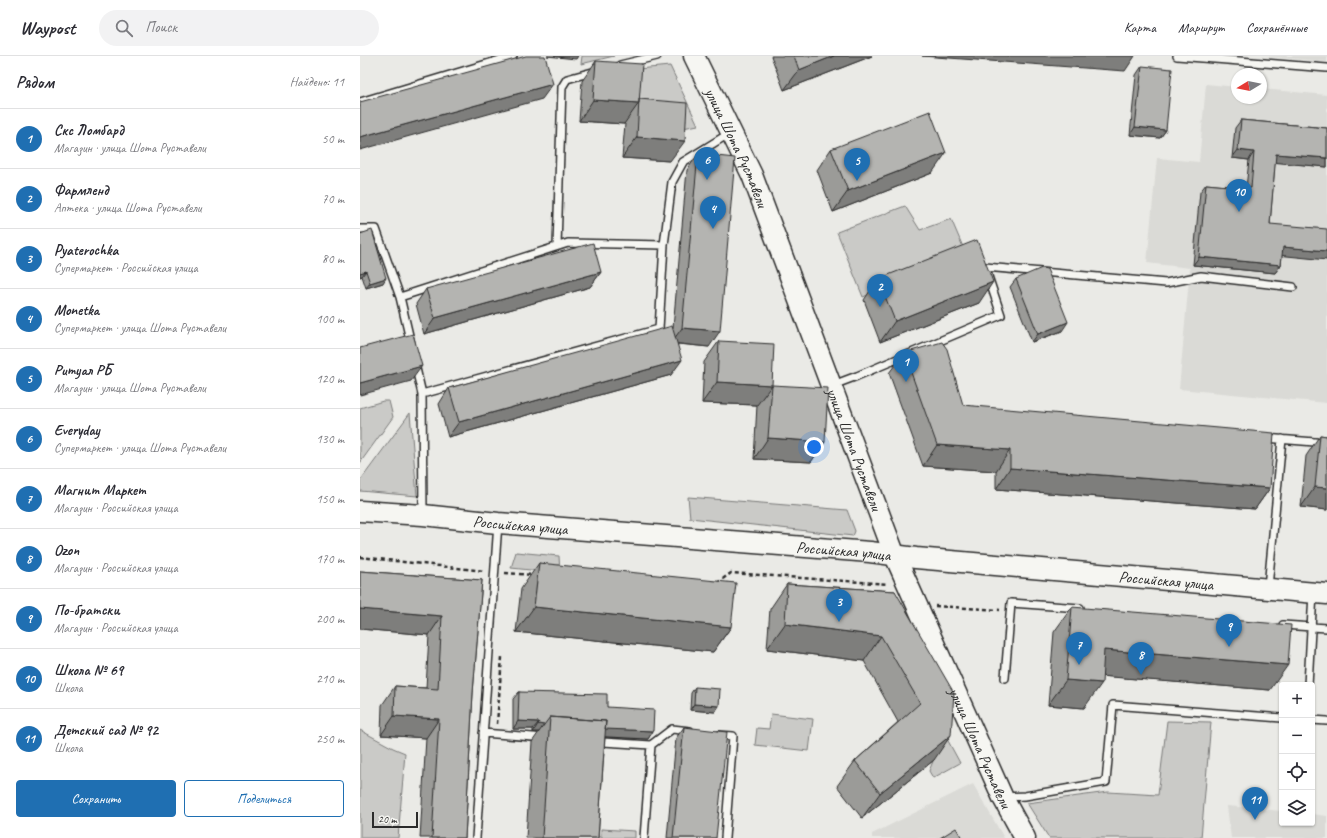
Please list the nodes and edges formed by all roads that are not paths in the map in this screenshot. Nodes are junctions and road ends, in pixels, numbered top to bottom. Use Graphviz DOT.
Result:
graph roads {
  1 [pos="514,56"];
  2 [pos="656,56"];
  3 [pos="694,56"];
  4 [pos="1177,56"];
  5 [pos="1327,68"];
  6 [pos="360,102"];
  7 [pos="731,132"];
  8 [pos="360,229"];
  9 [pos="664,245"];
  10 [pos="557,246"];
  11 [pos="1293,287"];
  12 [pos="400,297"];
  13 [pos="831,386"];
  14 [pos="422,394"];
  15 [pos="1258,437"];
  16 [pos="1282,439"];
  17 [pos="1327,442"];
  18 [pos="360,511"];
  19 [pos="423,515"];
  20 [pos="498,523"];
  21 [pos="895,556"];
  22 [pos="1268,590"];
  23 [pos="1320,593"];
  24 [pos="1085,609"];
  25 [pos="1273,624"];
  26 [pos="1312,627"];
  27 [pos="1327,628"];
  28 [pos="1005,678"];
  29 [pos="1308,682"];
  30 [pos="1279,718"];
  31 [pos="1315,720"];
  32 [pos="1327,721"];
  33 [pos="695,732"];
  34 [pos="483,733"];
  35 [pos="710,734"];
  36 [pos="549,738"];
  37 [pos="600,745"];
  38 [pos="651,746"];
  39 [pos="1003,798"];
  40 [pos="476,838"];
  41 [pos="644,838"];
  42 [pos="725,838"];
  43 [pos="1025,838"];
  1 -- 6 [label="lane"];
  2 -- 10 [label="lane"];
  3 -- 7 [label="main road, улица Шота Руставели"];
  4 -- 5 [label="lane"];
  7 -- 9 [label="lane"];
  7 -- 13 [label="main road, улица Шота Руставели"];
  8 -- 12 [label="lane"];
  9 -- 10 [label="lane"];
  9 -- 14 [label="lane"];
  10 -- 12 [label="lane"];
  11 -- 13 [label="lane"];
  12 -- 14 [label="lane"];
  13 -- 21 [label="main road, улица Шота Руставели"];
  14 -- 19 [label="lane"];
  15 -- 16 [label="lane"];
  16 -- 17 [label="lane"];
  16 -- 22 [label="lane"];
  18 -- 19 [label="main road, Российская улица"];
  19 -- 20 [label="main road, Российская улица"];
  20 -- 21 [label="main road, Российская улица"];
  20 -- 34 [label="lane"];
  21 -- 22 [label="main road, Российская улица"];
  21 -- 39 [label="main road, улица Шота Руставели"];
  22 -- 23 [label="main road, Российская улица"];
  23 -- 26 [label="lane"];
  24 -- 28 [label="lane"];
  25 -- 26 [label="lane"];
  26 -- 27 [label="lane"];
  26 -- 29 [label="lane"];
  30 -- 39 [label="lane"];
  31 -- 32 [label="lane"];
  33 -- 38 [label="lane"];
  34 -- 36 [label="lane"];
  34 -- 40 [label="lane"];
  35 -- 42 [label="lane"];
  37 -- 38 [label="lane"];
  38 -- 41 [label="lane"];
  39 -- 43 [label="main road, улица Шота Руставели"];
}
